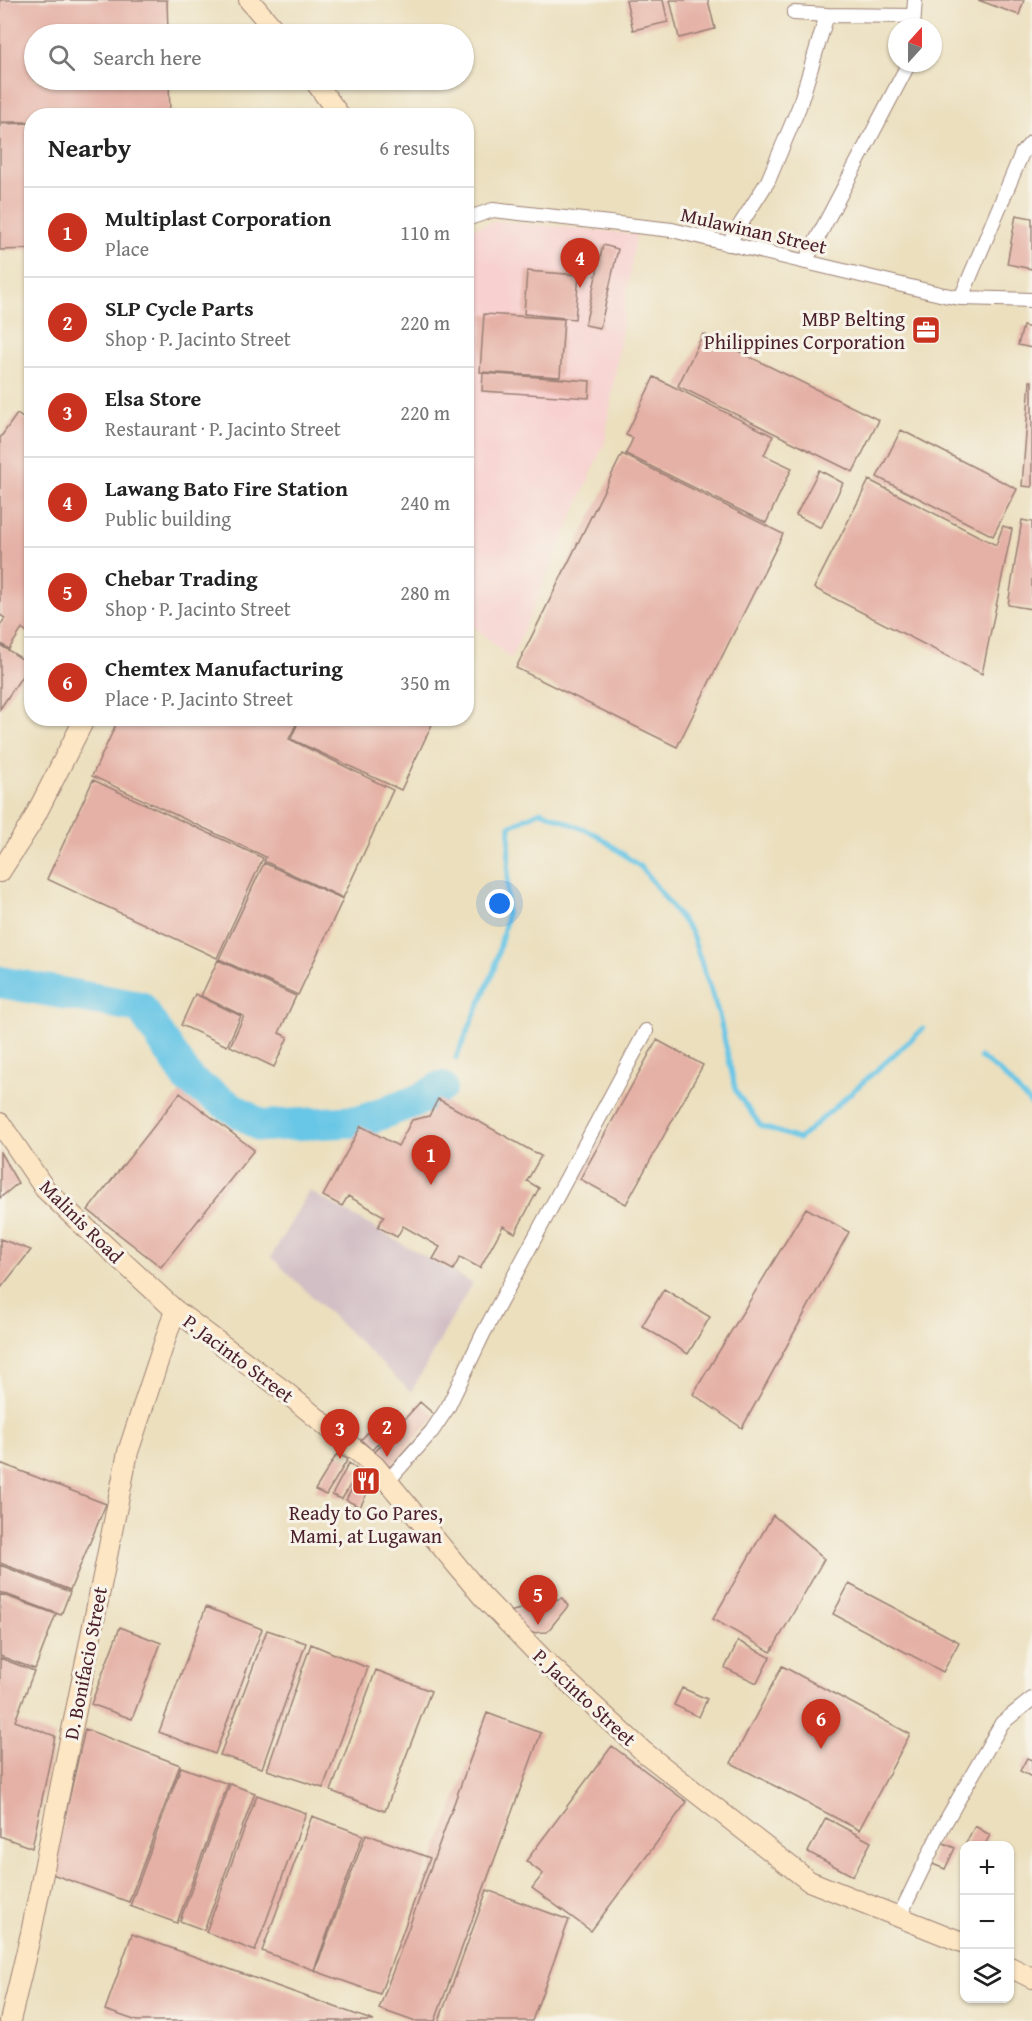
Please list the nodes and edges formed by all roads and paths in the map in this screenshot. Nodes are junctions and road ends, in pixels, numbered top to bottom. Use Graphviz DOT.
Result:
graph roads {
  1 [pos="249,0"];
  2 [pos="915,0"];
  3 [pos="794,13"];
  4 [pos="826,15"];
  5 [pos="913,18"];
  6 [pos="888,20"];
  7 [pos="269,24"];
  8 [pos="904,72"];
  9 [pos="321,90"];
  10 [pos="334,108"];
  11 [pos="1032,142"];
  12 [pos="474,216"];
  13 [pos="728,243"];
  14 [pos="805,262"];
  15 [pos="961,298"];
  16 [pos="1032,300"];
  17 [pos="81,726"];
  18 [pos="0,872"];
  19 [pos="646,1031"];
  20 [pos="0,1123"];
  21 [pos="175,1310"];
  22 [pos="388,1481"];
  23 [pos="1032,1699"];
  24 [pos="899,1917"];
  25 [pos="960,1941"];
  26 [pos="1014,1968"];
  27 [pos="1031,1974"];
  28 [pos="10,2021"];
  1 -- 7 [label="main road"];
  2 -- 5 [label="street"];
  3 -- 4 [label="street"];
  4 -- 6 [label="street"];
  4 -- 13 [label="street"];
  8 -- 14 [label="street"];
  9 -- 10 [label="main road"];
  11 -- 15 [label="street"];
  12 -- 13 [label="street, Mulawinan Street"];
  13 -- 14 [label="street, Mulawinan Street"];
  14 -- 15 [label="street, Mulawinan Street"];
  15 -- 16 [label="street, Mulawinan Street"];
  17 -- 18 [label="main road"];
  19 -- 22 [label="street"];
  20 -- 21 [label="main road, Malinis Road"];
  21 -- 22 [label="main road, P. Jacinto Street"];
  21 -- 28 [label="main road, D. Bonifacio Street"];
  22 -- 24 [label="main road, P. Jacinto Street"];
  23 -- 24 [label="street"];
  24 -- 25 [label="main road, P. Jacinto Street"];
  26 -- 27 [label="main road"];
}
